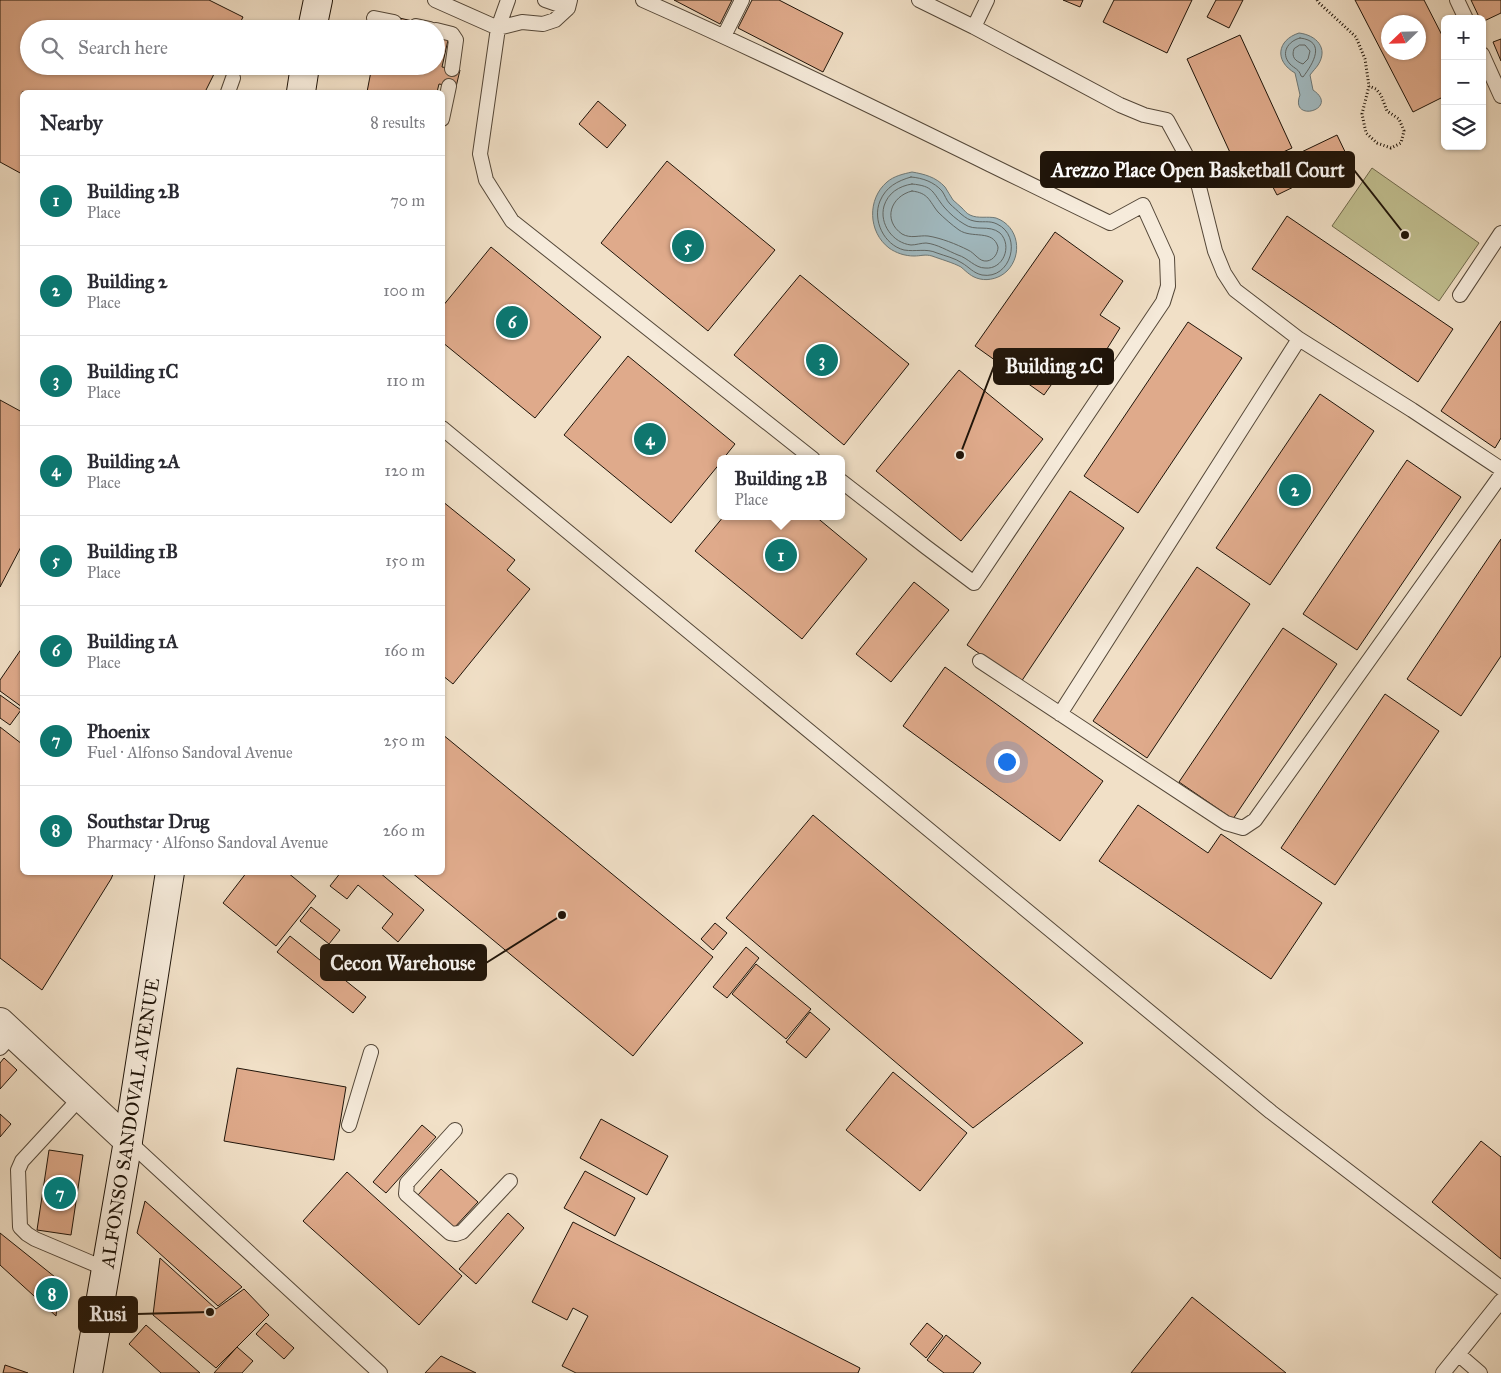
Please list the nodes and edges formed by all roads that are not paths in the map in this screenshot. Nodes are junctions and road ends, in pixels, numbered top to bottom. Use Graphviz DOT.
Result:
graph roads {
  1 [pos="318,0"];
  2 [pos="436,0"];
  3 [pos="508,0"];
  4 [pos="545,0"];
  5 [pos="643,0"];
  6 [pos="742,0"];
  7 [pos="919,0"];
  8 [pos="987,0"];
  9 [pos="1457,0"];
  10 [pos="569,4"];
  11 [pos="1464,15"];
  12 [pos="374,18"];
  13 [pos="314,20"];
  14 [pos="384,20"];
  15 [pos="974,27"];
  16 [pos="498,28"];
  17 [pos="445,32"];
  18 [pos="724,36"];
  19 [pos="1485,60"];
  20 [pos="452,69"];
  21 [pos="304,75"];
  22 [pos="232,78"];
  23 [pos="449,86"];
  24 [pos="229,90"];
  25 [pos="301,90"];
  26 [pos="1501,96"];
  27 [pos="445,105"];
  28 [pos="1501,233"];
  29 [pos="1460,296"];
  30 [pos="1299,339"];
  31 [pos="445,430"];
  32 [pos="808,455"];
  33 [pos="1501,469"];
  34 [pos="1501,475"];
  35 [pos="845,484"];
  36 [pos="980,662"];
  37 [pos="1060,714"];
  38 [pos="170,875"];
  39 [pos="4,1035"];
  40 [pos="372,1052"];
  41 [pos="81,1097"];
  42 [pos="349,1126"];
  43 [pos="455,1130"];
  44 [pos="128,1141"];
  45 [pos="510,1181"];
  46 [pos="106,1269"];
  47 [pos="1501,1288"];
  48 [pos="1501,1301"];
  49 [pos="1458,1354"];
  50 [pos="88,1373"];
  51 [pos="380,1373"];
  52 [pos="1443,1373"];
  53 [pos="1480,1373"];
  1 -- 13 [label="main road"];
  2 -- 16 [label="lane"];
  3 -- 16 [label="lane"];
  4 -- 10 [label="lane"];
  5 -- 18 [label="lane"];
  6 -- 18 [label="lane"];
  7 -- 15 [label="lane"];
  8 -- 15 [label="lane"];
  9 -- 11 [label="lane"];
  10 -- 16 [label="lane"];
  12 -- 14 [label="lane"];
  15 -- 30 [label="lane"];
  16 -- 32 [label="lane"];
  17 -- 20 [label="lane"];
  18 -- 35 [label="lane"];
  19 -- 26 [label="lane"];
  21 -- 25 [label="main road"];
  22 -- 24 [label="lane"];
  23 -- 27 [label="lane"];
  28 -- 29 [label="lane"];
  30 -- 33 [label="lane"];
  30 -- 37 [label="lane"];
  31 -- 47 [label="lane"];
  34 -- 37 [label="lane"];
  36 -- 37 [label="lane"];
  38 -- 44 [label="main road, ALFONSO SANDOVAL AVENUE"];
  39 -- 41 [label="main road"];
  40 -- 42 [label="lane"];
  41 -- 44 [label="main road"];
  41 -- 46 [label="lane"];
  43 -- 45 [label="lane"];
  44 -- 46 [label="main road, ALFONSO SANDOVAL AVENUE"];
  44 -- 51 [label="lane"];
  46 -- 50 [label="main road, ALFONSO SANDOVAL AVENUE"];
  48 -- 49 [label="lane"];
  49 -- 52 [label="lane"];
  49 -- 53 [label="lane"];
}
